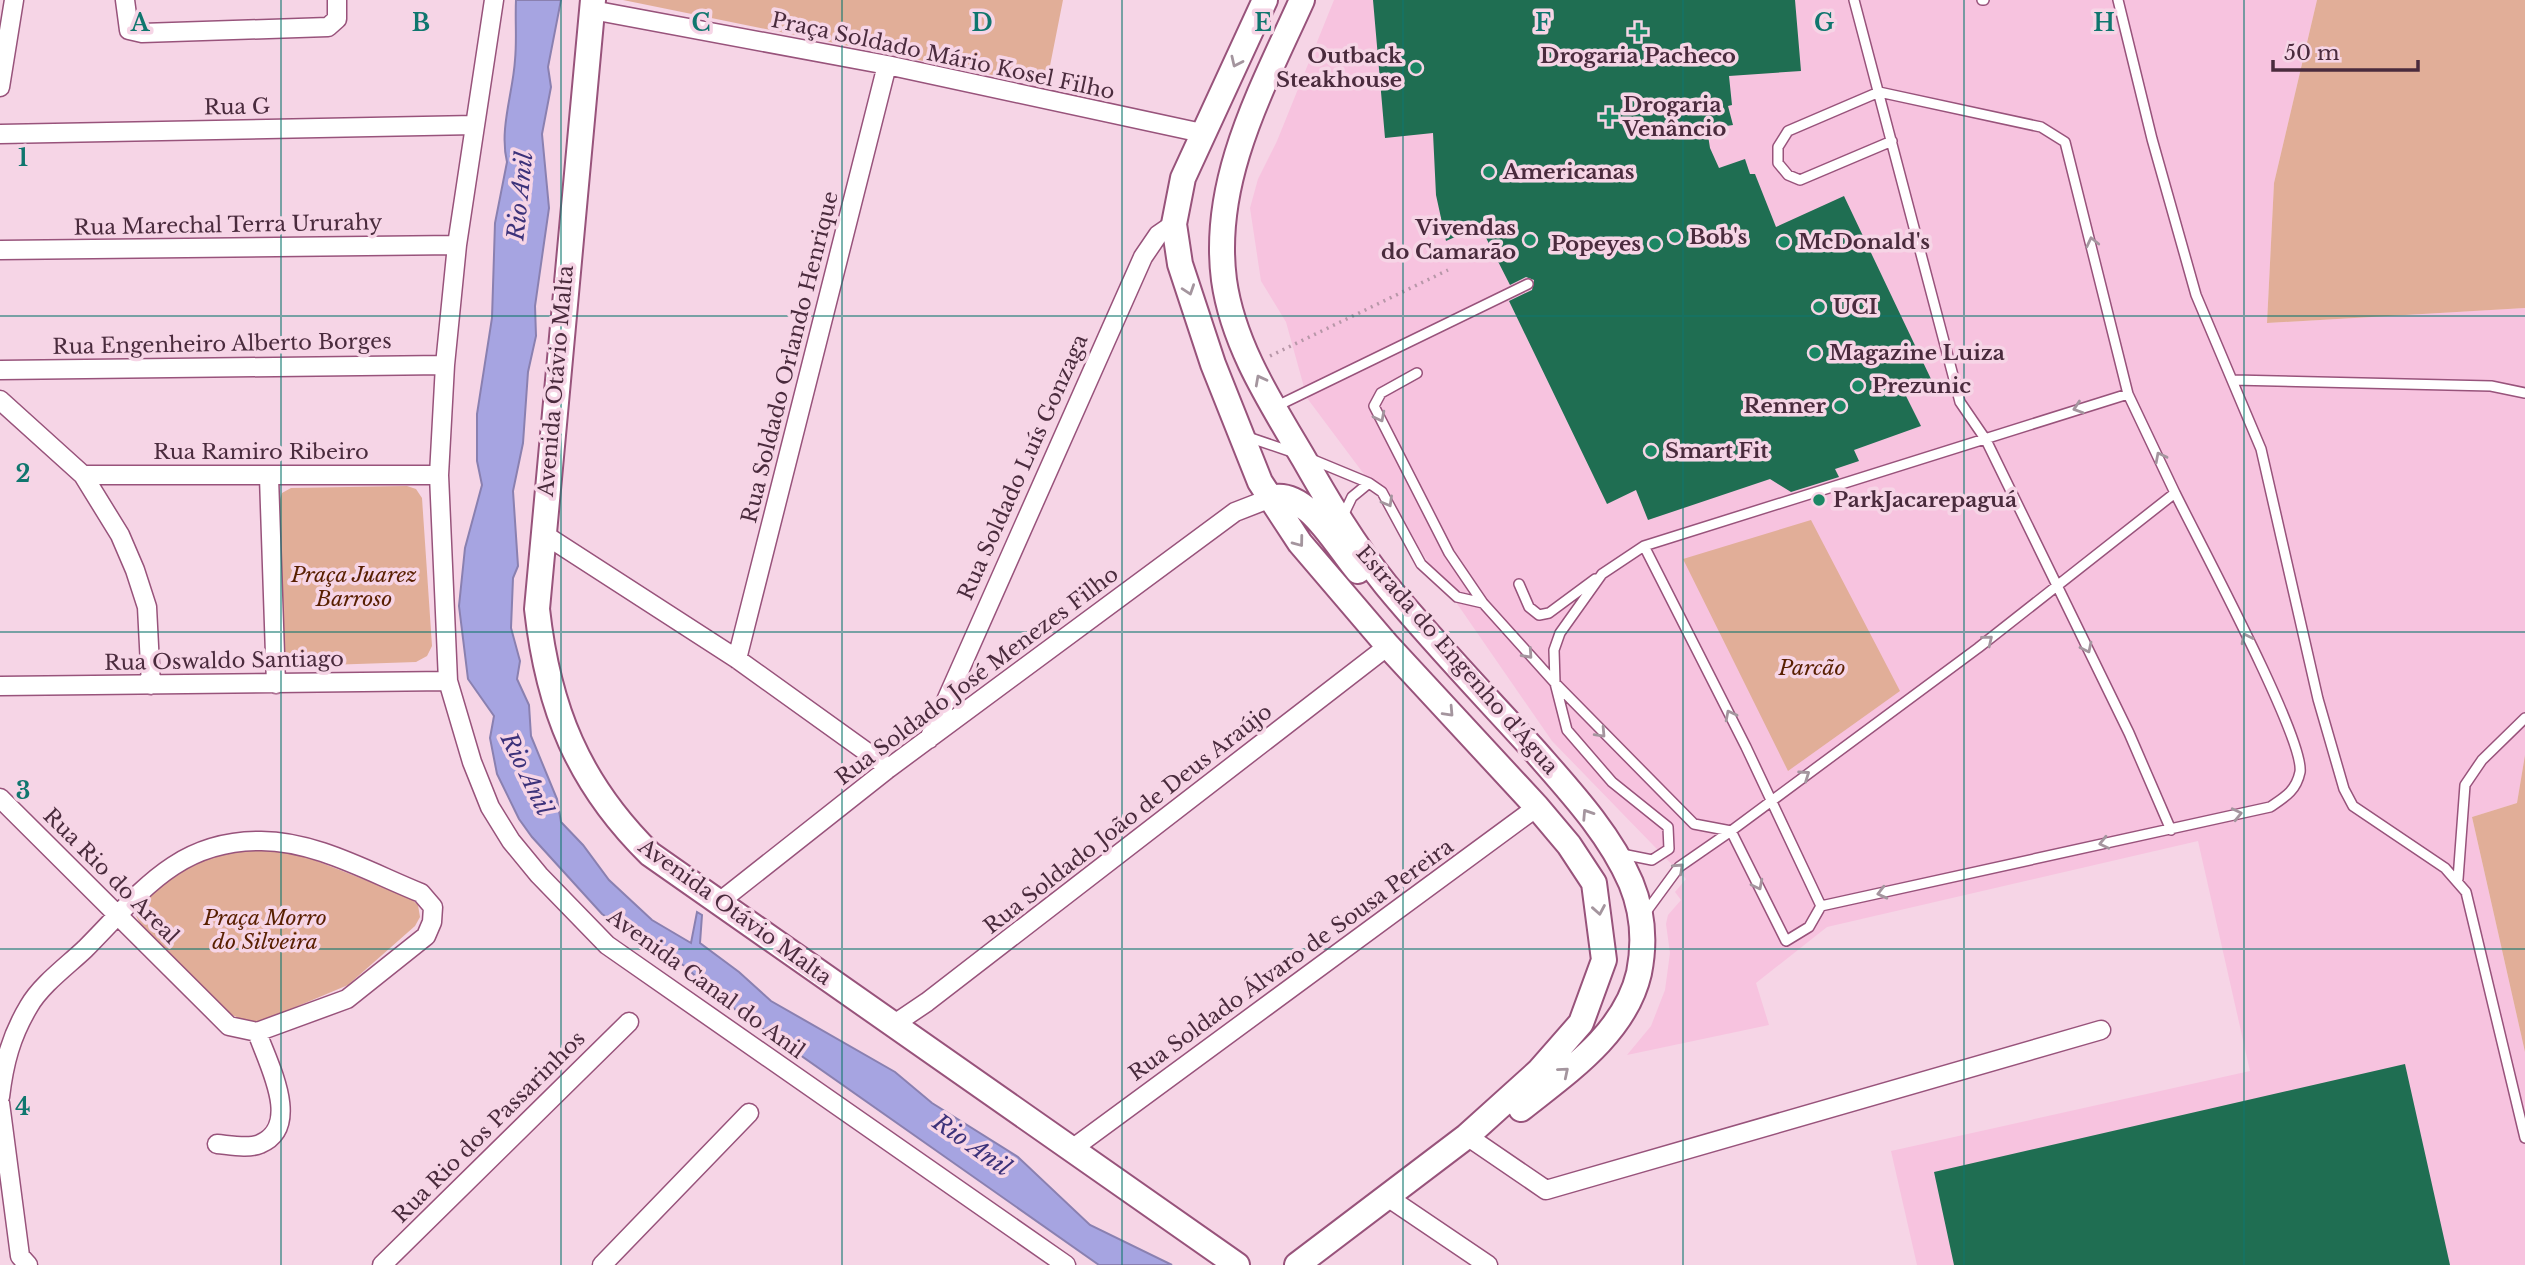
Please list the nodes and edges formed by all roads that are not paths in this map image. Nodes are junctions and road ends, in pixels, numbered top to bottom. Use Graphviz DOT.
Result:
graph roads {
  1 [pos="14,0"];
  2 [pos="125,0"];
  3 [pos="337,0"];
  4 [pos="494,0"];
  5 [pos="1265,0"];
  6 [pos="1302,0"];
  7 [pos="1854,0"];
  8 [pos="2118,0"];
  9 [pos="592,5"];
  10 [pos="887,65"];
  11 [pos="0,87"];
  12 [pos="1879,92"];
  13 [pos="475,125"];
  14 [pos="1202,133"];
  15 [pos="0,134"];
  16 [pos="1892,141"];
  17 [pos="1174,224"];
  18 [pos="457,246"];
  19 [pos="0,250"];
  20 [pos="1528,285"];
  21 [pos="445,365"];
  22 [pos="0,370"];
  23 [pos="1417,373"];
  24 [pos="2233,380"];
  25 [pos="2525,393"];
  26 [pos="2128,394"];
  27 [pos="0,400"];
  28 [pos="1274,407"];
  29 [pos="1239,435"];
  30 [pos="1986,439"];
  31 [pos="1302,456"];
  32 [pos="83,475"];
  33 [pos="439,475"];
  34 [pos="269,477"];
  35 [pos="1370,483"];
  36 [pos="2175,492"];
  37 [pos="1271,498"];
  38 [pos="1340,523"];
  39 [pos="542,533"];
  40 [pos="1644,546"];
  41 [pos="1602,573"];
  42 [pos="1518,584"];
  43 [pos="2058,586"];
  44 [pos="1483,603"];
  45 [pos="1388,646"];
  46 [pos="1446,651"];
  47 [pos="737,659"];
  48 [pos="448,681"];
  49 [pos="1555,683"];
  50 [pos="276,684"];
  51 [pos="0,685"];
  52 [pos="151,685"];
  53 [pos="2525,718"];
  54 [pos="929,739"];
  55 [pos="889,768"];
  56 [pos="0,798"];
  57 [pos="1771,799"];
  58 [pos="1537,807"];
  59 [pos="1731,831"];
  60 [pos="2171,831"];
  61 [pos="1613,853"];
  62 [pos="2458,879"];
  63 [pos="718,903"];
  64 [pos="1821,906"];
  65 [pos="120,914"];
  66 [pos="1641,919"];
  67 [pos="629,1022"];
  68 [pos="893,1025"];
  69 [pos="2101,1030"];
  70 [pos="257,1032"];
  71 [pos="0,1097"];
  72 [pos="0,1103"];
  73 [pos="749,1113"];
  74 [pos="1467,1136"];
  75 [pos="2525,1138"];
  76 [pos="217,1144"];
  77 [pos="1072,1149"];
  78 [pos="1386,1196"];
  79 [pos="28,1265"];
  80 [pos="382,1265"];
  81 [pos="602,1265"];
  82 [pos="1066,1265"];
  83 [pos="1237,1265"];
  84 [pos="1297,1265"];
  85 [pos="1488,1265"];
  1 -- 11 [label="street"];
  2 -- 3 [label="street"];
  4 -- 13 [label="street, Avenida Canal do Anil"];
  5 -- 14 [label="street, Estrada do Engenho d'Água, one-way"];
  28 -- 6 [label="street, Estrada do Engenho d'Água, one-way"];
  7 -- 12 [label="lane"];
  8 -- 24 [label="lane"];
  9 -- 10 [label="street, Praça Soldado Mário Kosel Filho"];
  9 -- 39 [label="street, Avenida Otávio Malta"];
  10 -- 14 [label="street, Praça Soldado Mário Kosel Filho"];
  10 -- 47 [label="street, Rua Soldado Orlando Henrique"];
  12 -- 16 [label="lane"];
  12 -- 16 [label="lane"];
  26 -- 12 [label="lane, one-way"];
  13 -- 15 [label="street, Rua G"];
  13 -- 18 [label="street, Avenida Canal do Anil"];
  14 -- 17 [label="street, Estrada do Engenho d'Água"];
  16 -- 30 [label="lane"];
  17 -- 29 [label="street, Estrada do Engenho d'Água, one-way"];
  17 -- 54 [label="street, Rua Soldado Luís Gonzaga"];
  18 -- 19 [label="street, Rua Marechal Terra Ururahy"];
  18 -- 21 [label="street, Avenida Canal do Anil"];
  20 -- 28 [label="lane"];
  21 -- 22 [label="street, Rua Engenheiro Alberto Borges"];
  21 -- 33 [label="street, Avenida Canal do Anil"];
  23 -- 44 [label="lane, one-way"];
  24 -- 25 [label="lane"];
  24 -- 62 [label="lane"];
  26 -- 30 [label="lane, one-way"];
  36 -- 26 [label="lane, one-way"];
  27 -- 32 [label="street"];
  28 -- 31 [label="street, Estrada do Engenho d'Água"];
  29 -- 31 [label="lane"];
  29 -- 37 [label="street, Estrada do Engenho d'Água"];
  30 -- 40 [label="lane"];
  30 -- 43 [label="lane"];
  31 -- 35 [label="lane"];
  31 -- 38 [label="street, Estrada do Engenho d'Água"];
  32 -- 34 [label="street, Rua Ramiro Ribeiro"];
  32 -- 52 [label="street"];
  33 -- 34 [label="street, Rua Ramiro Ribeiro"];
  33 -- 48 [label="street, Avenida Canal do Anil"];
  34 -- 50 [label="street"];
  35 -- 38 [label="lane"];
  35 -- 44 [label="lane, one-way"];
  36 -- 43 [label="lane"];
  60 -- 36 [label="lane, one-way"];
  37 -- 45 [label="street, Estrada do Engenho d'Água, one-way"];
  37 -- 46 [label="street"];
  37 -- 54 [label="street, Rua Soldado José Menezes Filho"];
  38 -- 46 [label="street, Estrada do Engenho d'Água"];
  39 -- 47 [label="street"];
  39 -- 63 [label="street, Avenida Otávio Malta"];
  40 -- 41 [label="lane"];
  57 -- 40 [label="lane, one-way"];
  41 -- 42 [label="lane"];
  41 -- 49 [label="lane"];
  57 -- 43 [label="lane, one-way"];
  43 -- 60 [label="lane, one-way"];
  44 -- 49 [label="lane, one-way"];
  45 -- 58 [label="street, Estrada do Engenho d'Água, one-way"];
  45 -- 68 [label="street, Rua Soldado João de Deus Araújo"];
  61 -- 46 [label="street, Estrada do Engenho d'Água, one-way"];
  47 -- 55 [label="street"];
  48 -- 50 [label="street, Rua Oswaldo Santiago"];
  48 -- 82 [label="street, Avenida Canal do Anil"];
  49 -- 59 [label="lane, one-way"];
  49 -- 61 [label="lane"];
  50 -- 52 [label="street, Rua Oswaldo Santiago"];
  51 -- 52 [label="street, Rua Oswaldo Santiago"];
  53 -- 62 [label="lane"];
  54 -- 55 [label="street, Rua Soldado José Menezes Filho"];
  55 -- 63 [label="street, Rua Soldado José Menezes Filho"];
  56 -- 65 [label="street, Rua Rio do Areal"];
  57 -- 59 [label="lane"];
  57 -- 64 [label="lane"];
  58 -- 74 [label="street, Estrada do Engenho d'Água, one-way"];
  58 -- 77 [label="street, Rua Soldado Álvaro de Sousa Pereira"];
  59 -- 64 [label="lane, one-way"];
  66 -- 59 [label="lane, one-way"];
  60 -- 64 [label="lane, one-way"];
  61 -- 66 [label="street, Estrada do Engenho d'Água"];
  62 -- 75 [label="lane"];
  63 -- 68 [label="street, Avenida Otávio Malta"];
  65 -- 70 [label="street, Rua Rio do Areal"];
  65 -- 70 [label="street"];
  65 -- 71 [label="street"];
  74 -- 66 [label="street, Estrada do Engenho d'Água, one-way"];
  67 -- 80 [label="street, Rua Rio dos Passarinhos"];
  68 -- 77 [label="street, Avenida Otávio Malta"];
  69 -- 74 [label="street"];
  70 -- 76 [label="street"];
  72 -- 79 [label="street"];
  73 -- 81 [label="street"];
  74 -- 78 [label="street, Estrada do Engenho d'Água"];
  77 -- 83 [label="street, Avenida Otávio Malta"];
  78 -- 84 [label="street, Estrada do Engenho d'Água"];
  78 -- 85 [label="street"];
}
